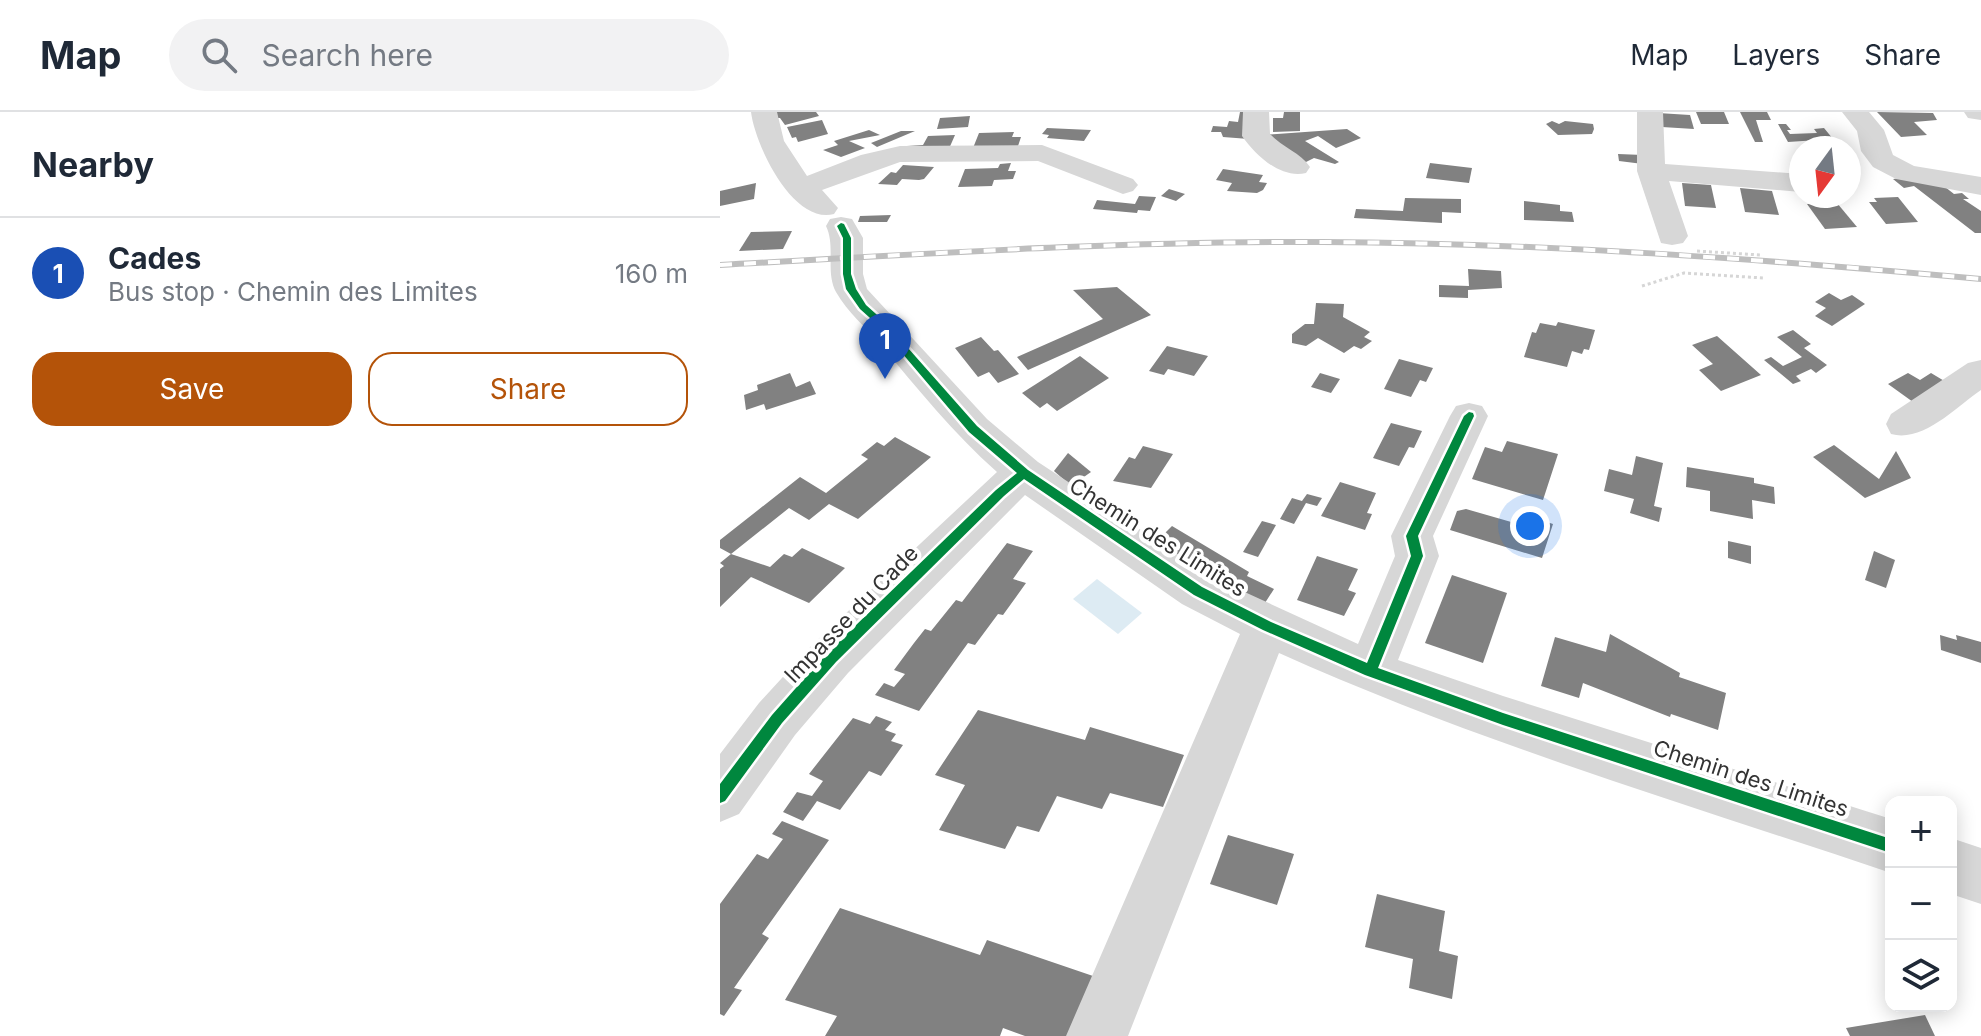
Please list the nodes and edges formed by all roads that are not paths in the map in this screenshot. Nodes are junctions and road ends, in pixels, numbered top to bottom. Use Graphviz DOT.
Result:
graph roads {
  1 [pos="764,112"];
  2 [pos="1256,112"];
  3 [pos="1650,112"];
  4 [pos="1855,112"];
  5 [pos="1296,167"];
  6 [pos="1651,171"];
  7 [pos="1789,182"];
  8 [pos="1123,185"];
  9 [pos="1981,186"];
  10 [pos="802,188"];
  11 [pos="1672,236"];
  12 [pos="1981,372"];
  13 [pos="1469,416"];
  14 [pos="1905,424"];
  15 [pos="1024,473"];
  16 [pos="1267,626"];
  17 [pos="1370,671"];
  18 [pos="720,796"];
  19 [pos="1885,844"];
  20 [pos="1957,868"];
  21 [pos="1981,876"];
  22 [pos="1097,1036"];
  1 -- 10 [label="street, Chemin des Limites"];
  2 -- 5 [label="street"];
  3 -- 6 [label="street"];
  4 -- 9 [label="street"];
  6 -- 7 [label="street"];
  6 -- 11 [label="street"];
  8 -- 10 [label="street"];
  10 -- 15 [label="street, Chemin des Limites"];
  12 -- 14 [label="street"];
  13 -- 17 [label="street"];
  15 -- 16 [label="street, Chemin des Limites"];
  15 -- 18 [label="street, Impasse du Cade"];
  16 -- 17 [label="street, Chemin des Limites"];
  16 -- 22 [label="street"];
  17 -- 19 [label="street, Chemin des Limites"];
  20 -- 21 [label="street"];
}
